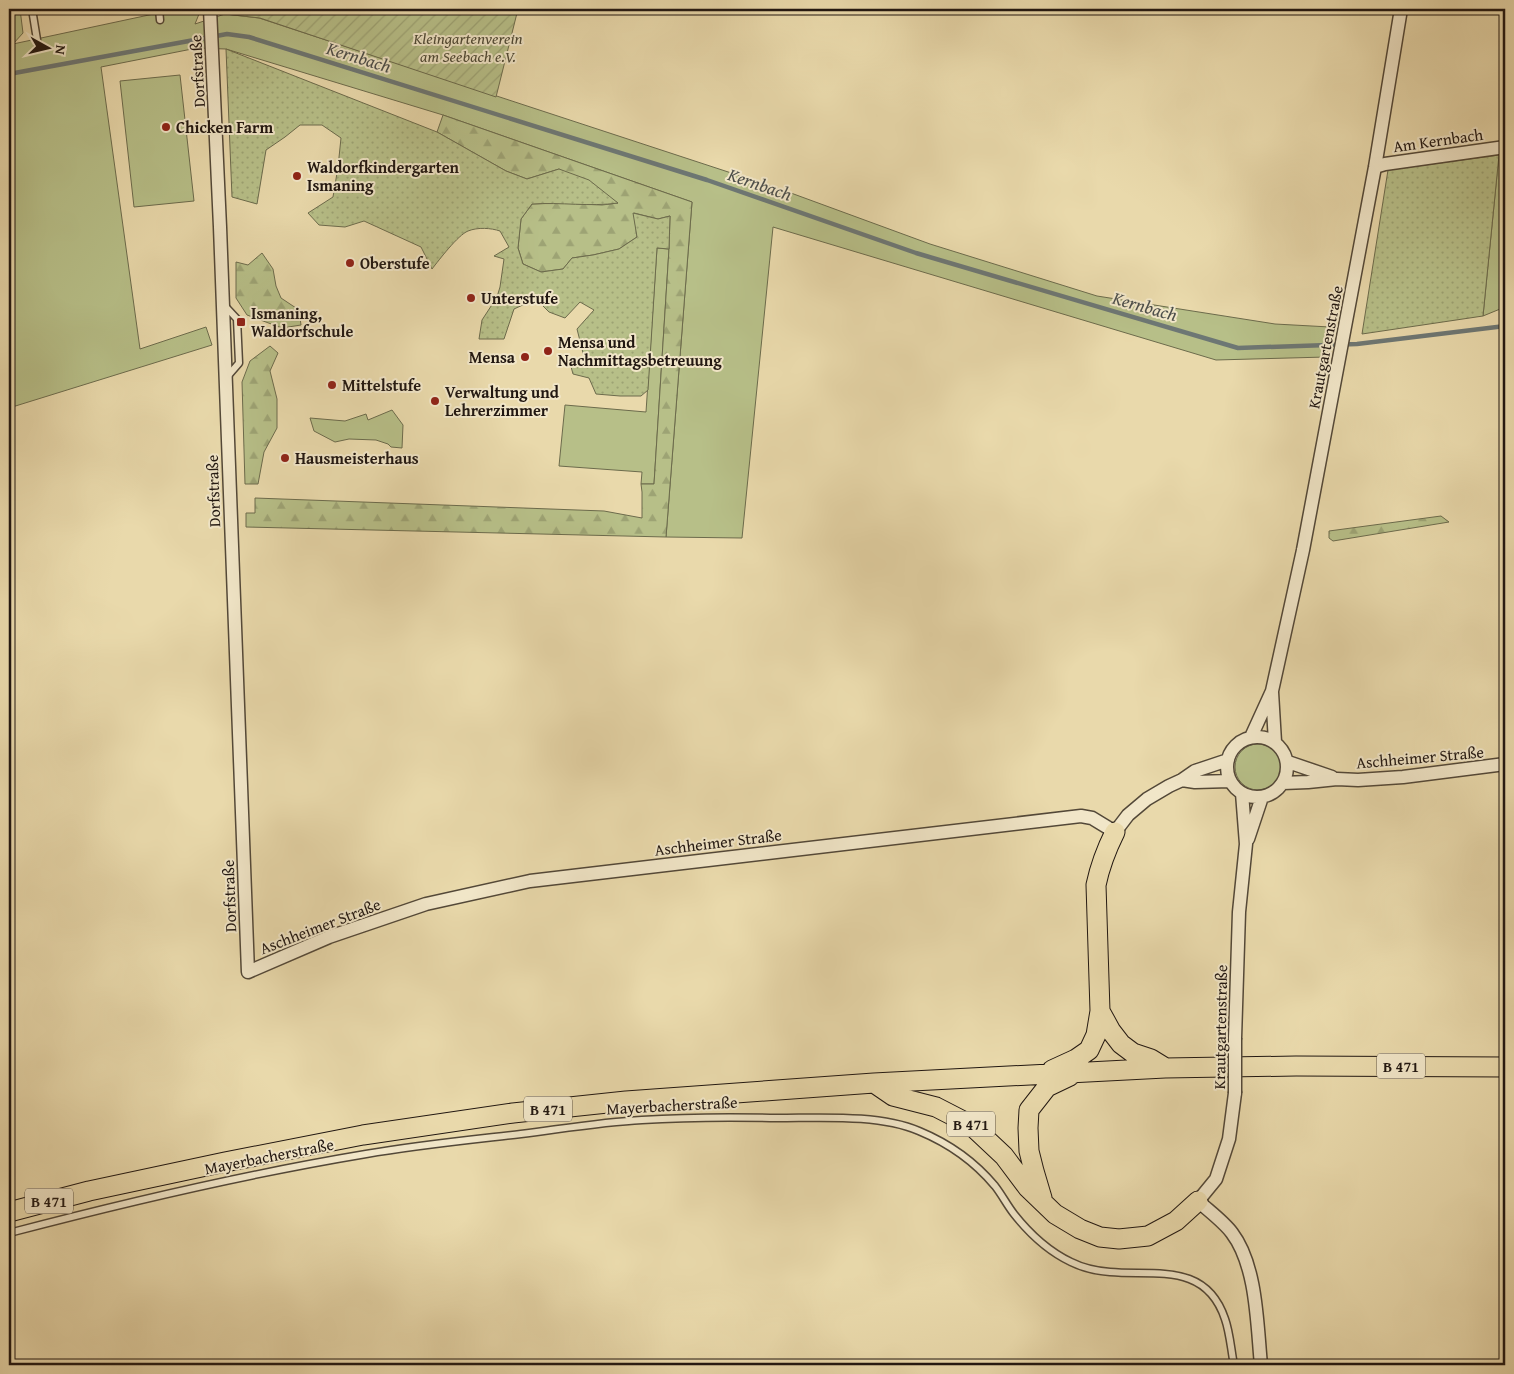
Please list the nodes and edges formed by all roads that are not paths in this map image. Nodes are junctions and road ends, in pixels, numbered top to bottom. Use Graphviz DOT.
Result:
graph roads {
  1 [pos="32,9"];
  2 [pos="159,9"];
  3 [pos="1401,9"];
  4 [pos="210,14"];
  5 [pos="160,20"];
  6 [pos="38,46"];
  7 [pos="1505,147"];
  8 [pos="1375,167"];
  9 [pos="1272,690"];
  10 [pos="1251,737"];
  11 [pos="1275,742"];
  12 [pos="1228,760"];
  13 [pos="1288,762"];
  14 [pos="1505,764"];
  15 [pos="1337,779"];
  16 [pos="1182,780"];
  17 [pos="1230,781"];
  18 [pos="1283,783"];
  19 [pos="1242,793"];
  20 [pos="1262,797"];
  21 [pos="1115,832"];
  22 [pos="1246,844"];
  23 [pos="248,972"];
  24 [pos="1100,1011"];
  25 [pos="1505,1067"];
  26 [pos="1165,1068"];
  27 [pos="1077,1072"];
  28 [pos="1044,1074"];
  29 [pos="874,1083"];
  30 [pos="1043,1202"];
  31 [pos="1198,1202"];
  32 [pos="9,1212"];
  33 [pos="9,1233"];
  34 [pos="1234,1365"];
  35 [pos="1261,1365"];
  1 -- 6 [label="lane"];
  2 -- 5 [label="lane"];
  3 -- 8 [label="street, Krautgartenstraße"];
  4 -- 23 [label="street, Dorfstraße"];
  7 -- 8 [label="street, Am Kernbach"];
  8 -- 9 [label="street, Krautgartenstraße"];
  9 -- 10 [label="street, Krautgartenstraße"];
  9 -- 11 [label="street, Krautgartenstraße"];
  10 -- 11 [label="street"];
  10 -- 12 [label="street"];
  11 -- 13 [label="street"];
  12 -- 16 [label="street"];
  12 -- 17 [label="street"];
  13 -- 15 [label="street, Aschheimer Straße"];
  13 -- 18 [label="street"];
  14 -- 15 [label="street, Aschheimer Straße"];
  15 -- 18 [label="street, Aschheimer Straße"];
  16 -- 17 [label="street"];
  16 -- 21 [label="street"];
  17 -- 19 [label="street"];
  18 -- 20 [label="street, Aschheimer Straße"];
  19 -- 20 [label="street"];
  19 -- 22 [label="street, Krautgartenstraße"];
  20 -- 22 [label="street, Krautgartenstraße"];
  21 -- 23 [label="street, Aschheimer Straße"];
  21 -- 24 [label="main road"];
  22 -- 31 [label="street, Krautgartenstraße, bridge"];
  24 -- 26 [label="main road, B 471"];
  24 -- 28 [label="main road, B 471"];
  25 -- 26 [label="main road, B 471"];
  26 -- 27 [label="main road, B 471"];
  27 -- 28 [label="main road, B 471"];
  27 -- 30 [label="main road, B 471"];
  28 -- 29 [label="main road, B 471"];
  29 -- 30 [label="main road, B 471"];
  29 -- 32 [label="main road, B 471"];
  30 -- 31 [label="main road"];
  31 -- 35 [label="street"];
  33 -- 34 [label="lane, Mayerbacherstraße"];
}
